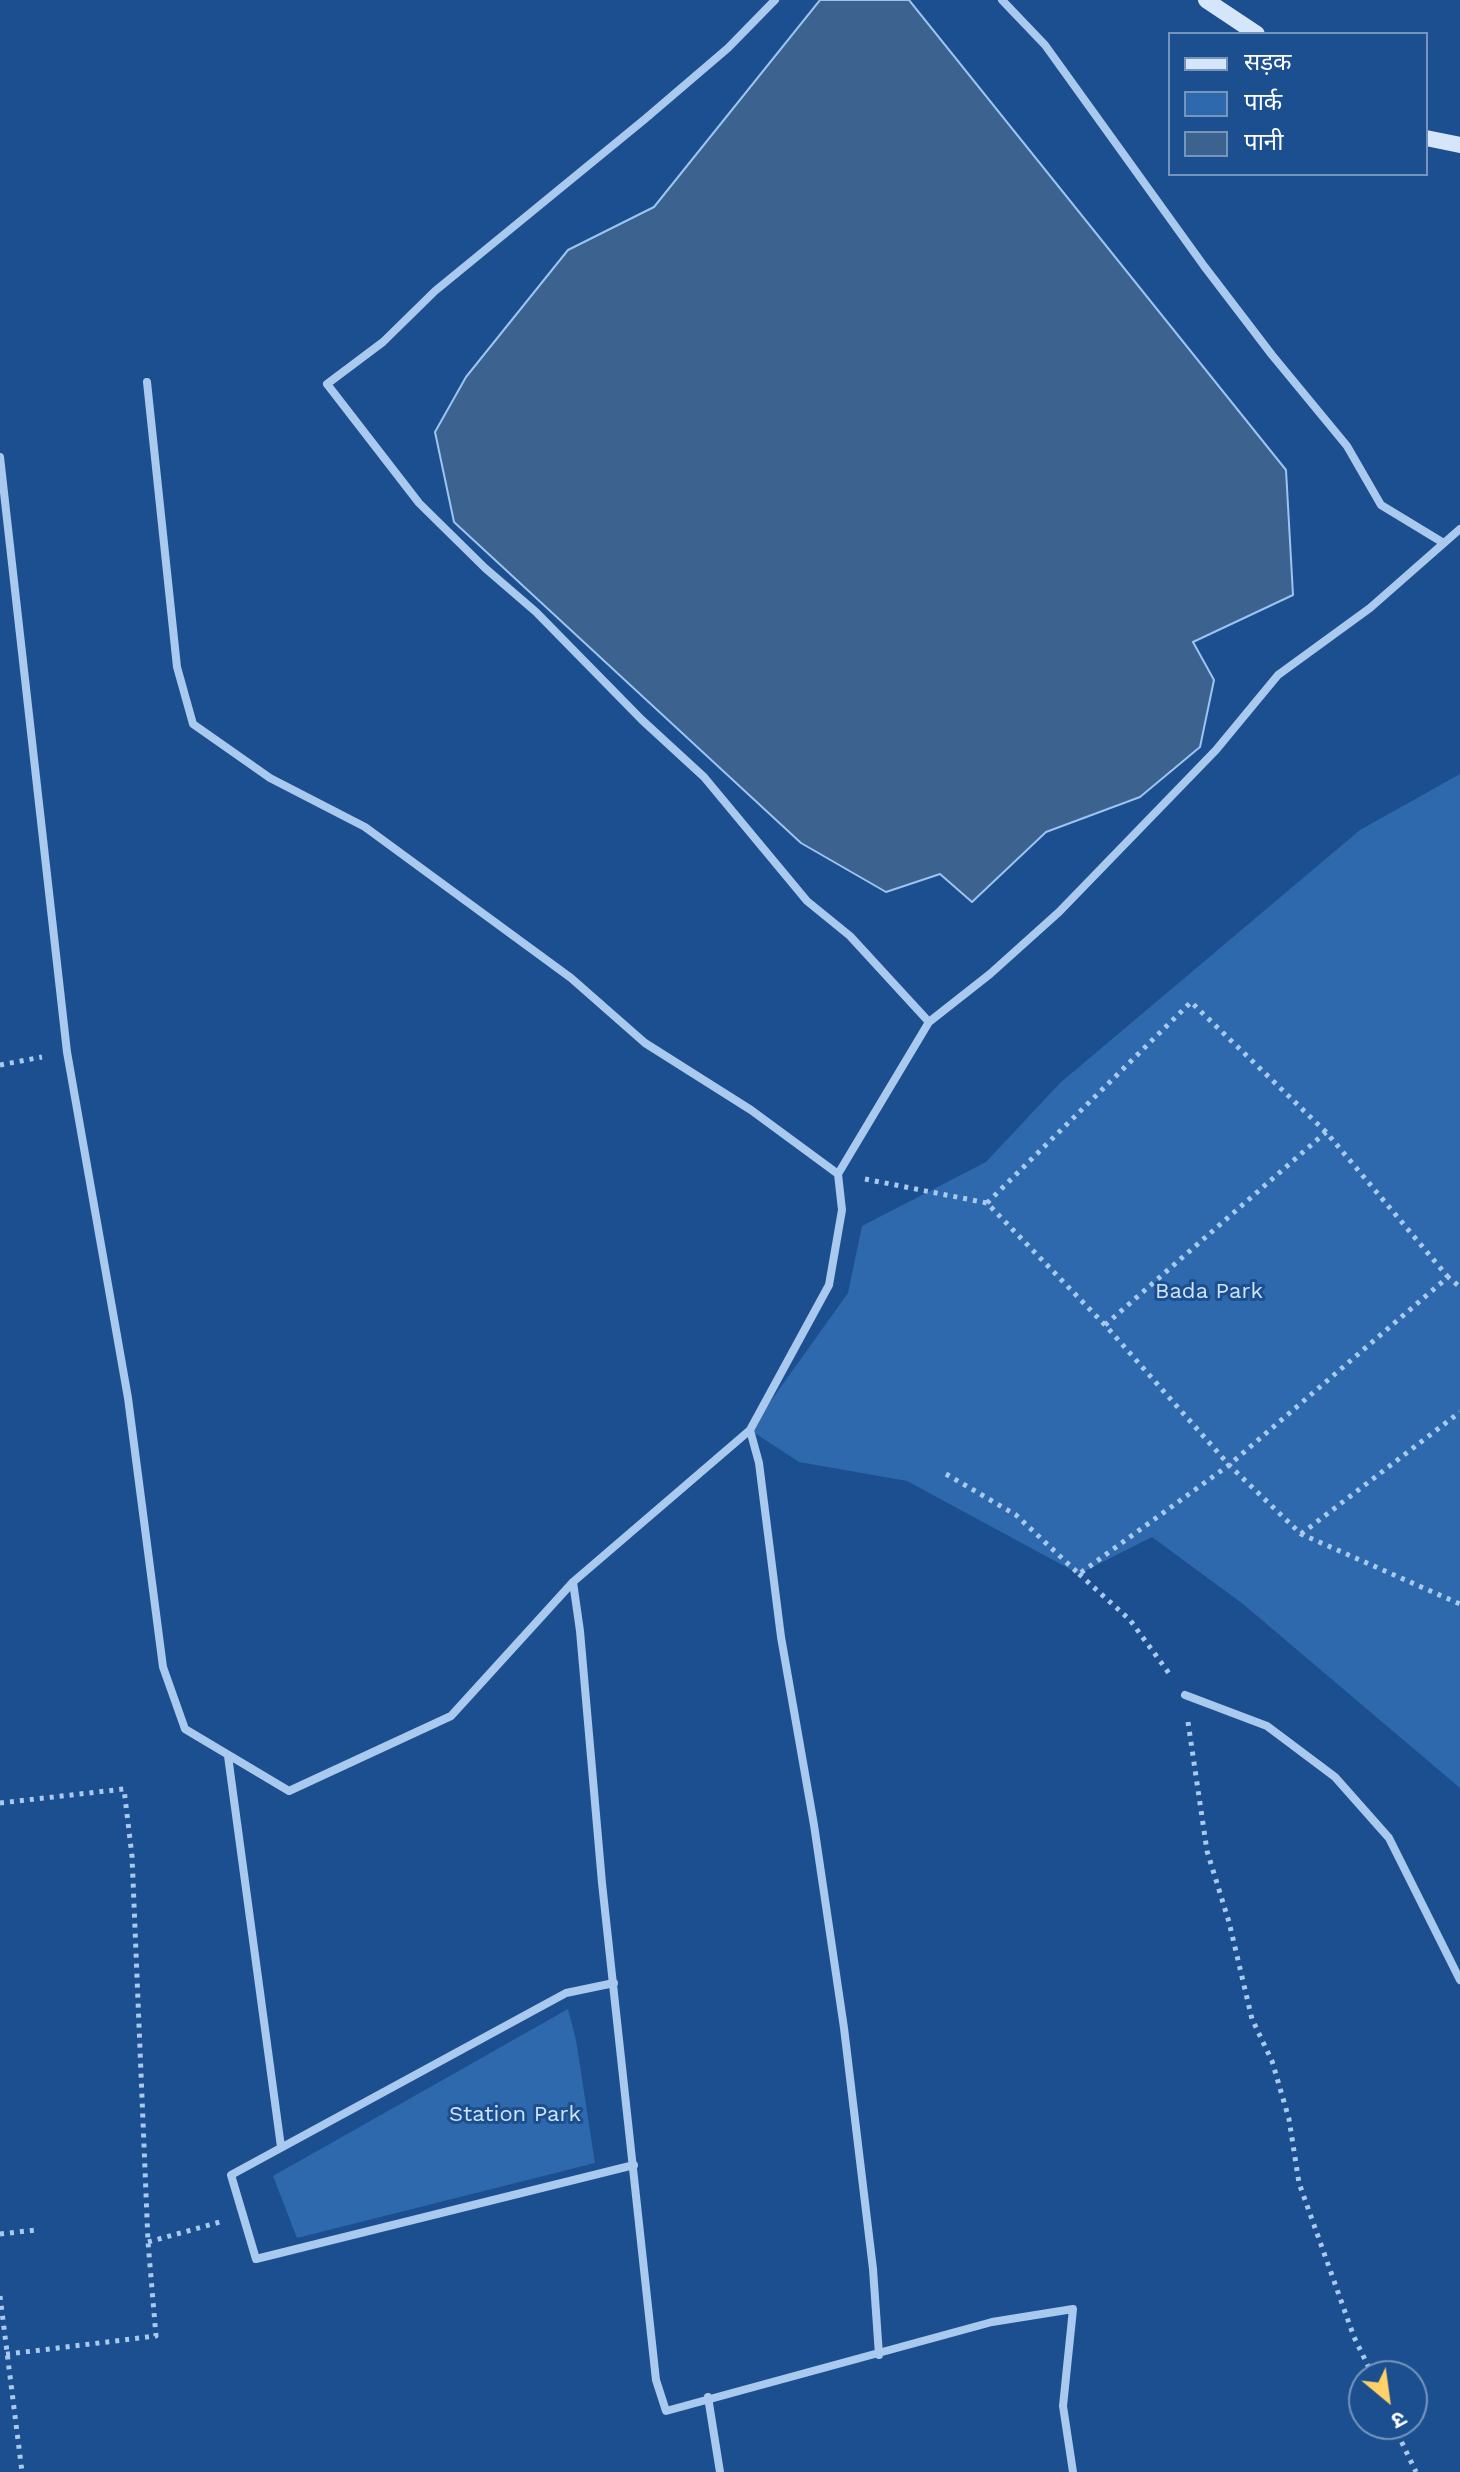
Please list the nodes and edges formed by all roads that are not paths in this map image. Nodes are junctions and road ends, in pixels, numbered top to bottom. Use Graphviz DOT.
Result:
graph roads {
  1 [pos="775,0"];
  2 [pos="1002,0"];
  3 [pos="1206,0"];
  4 [pos="1254,32"];
  5 [pos="1428,138"];
  6 [pos="1460,145"];
  7 [pos="147,382"];
  8 [pos="0,457"];
  9 [pos="1460,529"];
  10 [pos="1442,542"];
  11 [pos="929,1022"];
  12 [pos="838,1174"];
  13 [pos="750,1430"];
  14 [pos="573,1582"];
  15 [pos="1185,1695"];
  16 [pos="228,1756"];
  17 [pos="1460,1980"];
  18 [pos="614,1983"];
  19 [pos="281,2147"];
  20 [pos="634,2165"];
  21 [pos="879,2355"];
  22 [pos="708,2397"];
  23 [pos="720,2472"];
  24 [pos="1073,2472"];
  1 -- 11 [label="street"];
  2 -- 10 [label="street"];
  3 -- 4 [label="street"];
  5 -- 6 [label="street"];
  7 -- 12 [label="street"];
  8 -- 16 [label="street"];
  9 -- 10 [label="street"];
  10 -- 11 [label="street"];
  11 -- 12 [label="street"];
  12 -- 13 [label="street"];
  13 -- 14 [label="street"];
  13 -- 21 [label="street"];
  14 -- 16 [label="street"];
  14 -- 18 [label="street"];
  15 -- 17 [label="street"];
  16 -- 19 [label="street"];
  18 -- 19 [label="street"];
  18 -- 20 [label="street"];
  19 -- 20 [label="street"];
  20 -- 22 [label="street"];
  21 -- 22 [label="street"];
  21 -- 24 [label="street"];
  22 -- 23 [label="street"];
}
